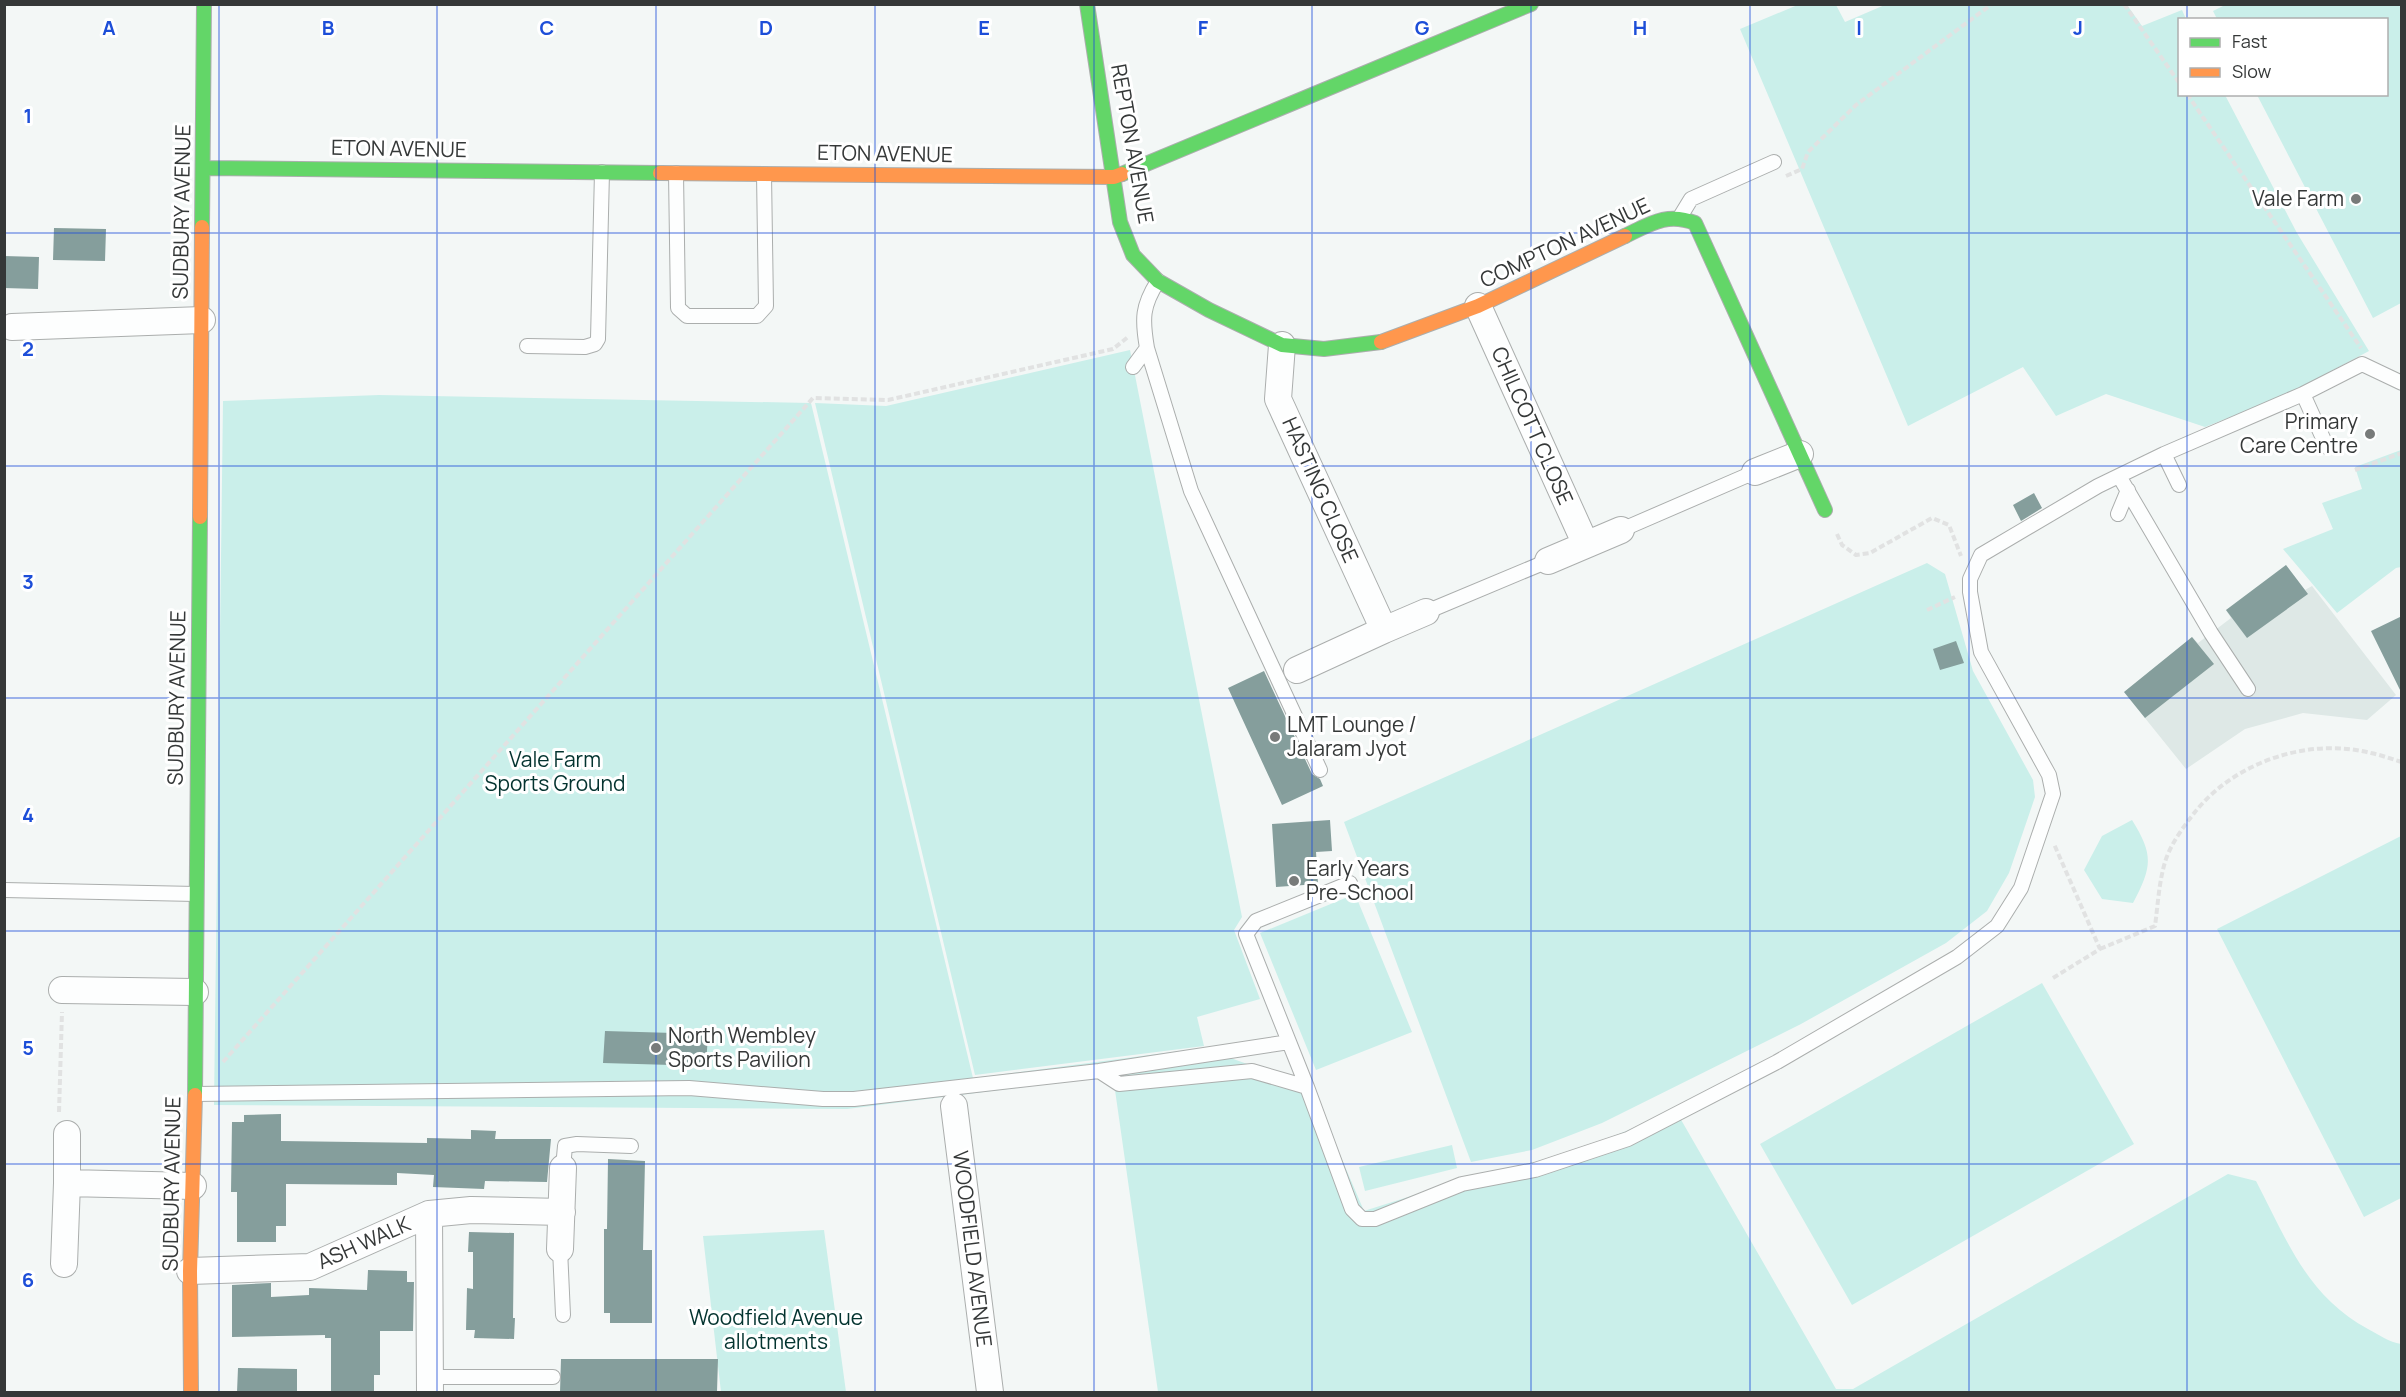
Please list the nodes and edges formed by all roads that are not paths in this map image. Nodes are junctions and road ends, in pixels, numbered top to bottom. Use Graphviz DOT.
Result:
graph roads {
  1 [pos="204,4"];
  2 [pos="1087,4"];
  3 [pos="1531,4"];
  4 [pos="1774,162"];
  5 [pos="204,168"];
  6 [pos="602,172"];
  7 [pos="676,173"];
  8 [pos="764,174"];
  9 [pos="1114,177"];
  10 [pos="1680,217"];
  11 [pos="1158,281"];
  12 [pos="1478,306"];
  13 [pos="202,321"];
  14 [pos="12,327"];
  15 [pos="1282,345"];
  16 [pos="527,346"];
  17 [pos="1147,348"];
  18 [pos="1133,367"];
  19 [pos="2402,384"];
  20 [pos="2303,393"];
  21 [pos="2327,447"];
  22 [pos="1800,454"];
  23 [pos="2164,454"];
  24 [pos="1755,472"];
  25 [pos="2120,476"];
  26 [pos="2180,485"];
  27 [pos="2128,490"];
  28 [pos="1825,510"];
  29 [pos="2118,514"];
  30 [pos="1621,530"];
  31 [pos="1586,545"];
  32 [pos="1548,561"];
  33 [pos="1426,612"];
  34 [pos="1384,630"];
  35 [pos="1297,670"];
  36 [pos="2248,689"];
  37 [pos="1320,770"];
  38 [pos="1350,883"];
  39 [pos="4,890"];
  40 [pos="196,894"];
  41 [pos="63,990"];
  42 [pos="195,992"];
  43 [pos="1289,1042"];
  44 [pos="1099,1071"];
  45 [pos="1307,1087"];
  46 [pos="195,1094"];
  47 [pos="954,1106"];
  48 [pos="67,1134"];
  49 [pos="631,1146"];
  50 [pos="563,1168"];
  51 [pos="67,1183"];
  52 [pos="193,1186"];
  53 [pos="562,1212"];
  54 [pos="429,1214"];
  55 [pos="560,1249"];
  56 [pos="64,1264"];
  57 [pos="190,1271"];
  58 [pos="562,1315"];
  59 [pos="553,1377"];
  60 [pos="430,1385"];
  61 [pos="191,1392"];
  62 [pos="990,1392"];
  1 -- 5 [label="street, SUDBURY AVENUE"];
  2 -- 9 [label="street, REPTON AVENUE"];
  3 -- 9 [label="street, ETON AVENUE"];
  4 -- 10 [label="lane"];
  5 -- 6 [label="street, ETON AVENUE"];
  5 -- 13 [label="street, SUDBURY AVENUE"];
  6 -- 7 [label="street, ETON AVENUE"];
  6 -- 16 [label="lane"];
  7 -- 8 [label="street, ETON AVENUE"];
  7 -- 8 [label="lane"];
  8 -- 9 [label="street, ETON AVENUE"];
  9 -- 11 [label="street, REPTON AVENUE"];
  10 -- 12 [label="street, COMPTON AVENUE"];
  10 -- 22 [label="street, COMPTON AVENUE"];
  11 -- 15 [label="street, COMPTON AVENUE"];
  11 -- 17 [label="lane"];
  12 -- 15 [label="street, COMPTON AVENUE"];
  12 -- 31 [label="street, CHILCOTT CLOSE"];
  13 -- 14 [label="street"];
  13 -- 40 [label="street, SUDBURY AVENUE"];
  15 -- 34 [label="street, HASTING CLOSE"];
  17 -- 18 [label="lane"];
  17 -- 37 [label="lane"];
  19 -- 20 [label="lane"];
  20 -- 21 [label="lane"];
  20 -- 23 [label="lane"];
  22 -- 24 [label="street"];
  22 -- 28 [label="street, COMPTON AVENUE"];
  23 -- 25 [label="lane"];
  23 -- 26 [label="lane"];
  24 -- 30 [label="lane"];
  25 -- 27 [label="lane"];
  25 -- 45 [label="lane"];
  27 -- 29 [label="lane"];
  27 -- 36 [label="lane"];
  30 -- 31 [label="street"];
  31 -- 32 [label="street"];
  32 -- 33 [label="lane"];
  33 -- 34 [label="street"];
  34 -- 35 [label="street"];
  38 -- 43 [label="lane"];
  39 -- 40 [label="lane"];
  40 -- 42 [label="street, SUDBURY AVENUE"];
  41 -- 42 [label="street"];
  42 -- 46 [label="street, SUDBURY AVENUE"];
  43 -- 44 [label="lane"];
  43 -- 45 [label="lane"];
  44 -- 45 [label="lane"];
  44 -- 46 [label="lane"];
  46 -- 52 [label="street, SUDBURY AVENUE"];
  47 -- 62 [label="street, WOODFIELD AVENUE"];
  48 -- 51 [label="street"];
  49 -- 50 [label="lane"];
  50 -- 53 [label="street"];
  51 -- 52 [label="street"];
  51 -- 56 [label="street"];
  52 -- 57 [label="street, SUDBURY AVENUE"];
  53 -- 54 [label="street, ASH WALK"];
  53 -- 55 [label="street"];
  54 -- 57 [label="street, ASH WALK"];
  54 -- 60 [label="street, ASH WALK"];
  55 -- 58 [label="lane"];
  57 -- 61 [label="street, SUDBURY AVENUE"];
  59 -- 60 [label="lane"];
}
